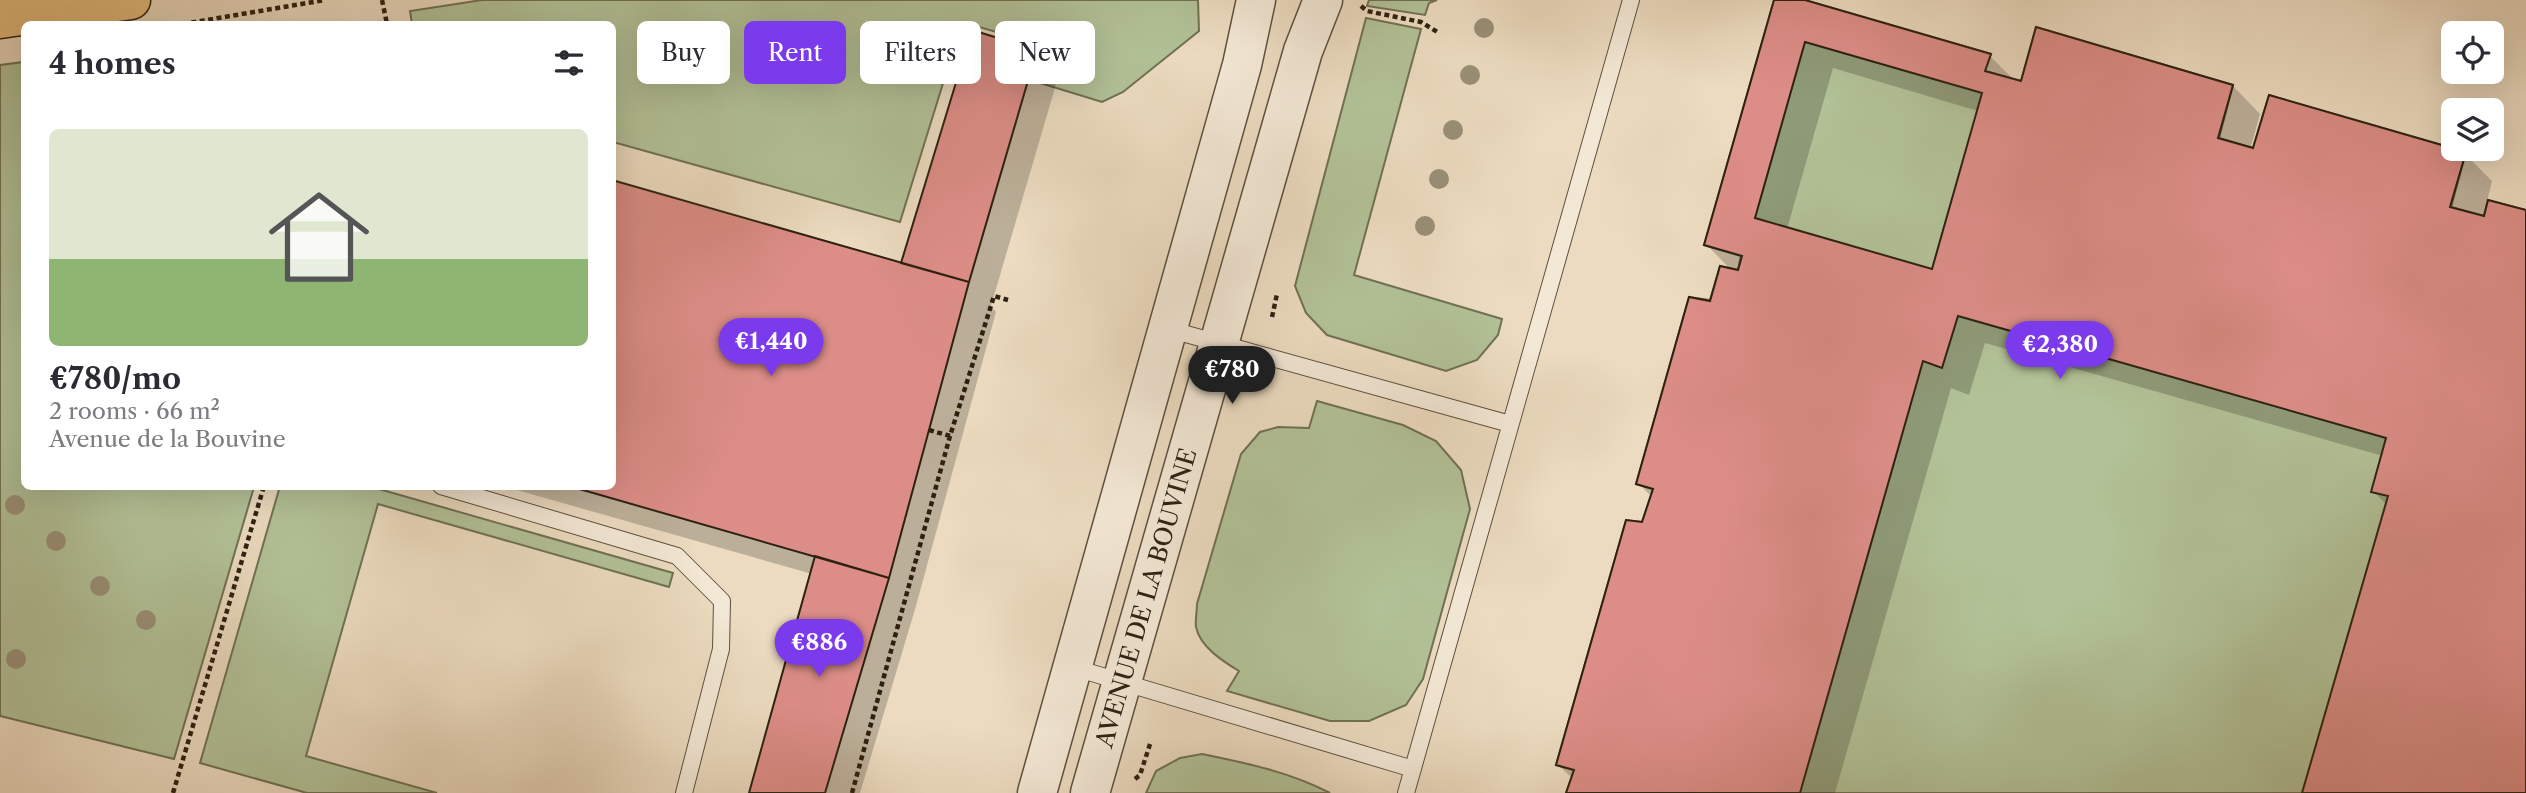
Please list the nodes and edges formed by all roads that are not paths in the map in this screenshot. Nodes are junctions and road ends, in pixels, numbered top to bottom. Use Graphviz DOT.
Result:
graph roads {
  1 [pos="131,0"];
  2 [pos="1256,0"];
  3 [pos="1631,0"];
  4 [pos="1340,2"];
  5 [pos="0,19"];
  6 [pos="1168,329"];
  7 [pos="1219,344"];
  8 [pos="1510,424"];
  9 [pos="454,490"];
  10 [pos="1072,667"];
  11 [pos="1122,682"];
  12 [pos="1413,769"];
  13 [pos="684,793"];
  14 [pos="1037,793"];
  15 [pos="1090,793"];
  16 [pos="1406,793"];
  1 -- 5 [label="main road"];
  2 -- 6 [label="street"];
  3 -- 8 [label="lane"];
  4 -- 7 [label="street, AVENUE DE LA BOUVINE"];
  6 -- 7 [label="lane"];
  6 -- 10 [label="street"];
  7 -- 8 [label="lane"];
  7 -- 11 [label="street, AVENUE DE LA BOUVINE"];
  8 -- 12 [label="lane"];
  9 -- 13 [label="lane"];
  10 -- 11 [label="lane"];
  10 -- 14 [label="street"];
  11 -- 12 [label="lane"];
  11 -- 15 [label="street, AVENUE DE LA BOUVINE"];
  12 -- 16 [label="lane"];
}
